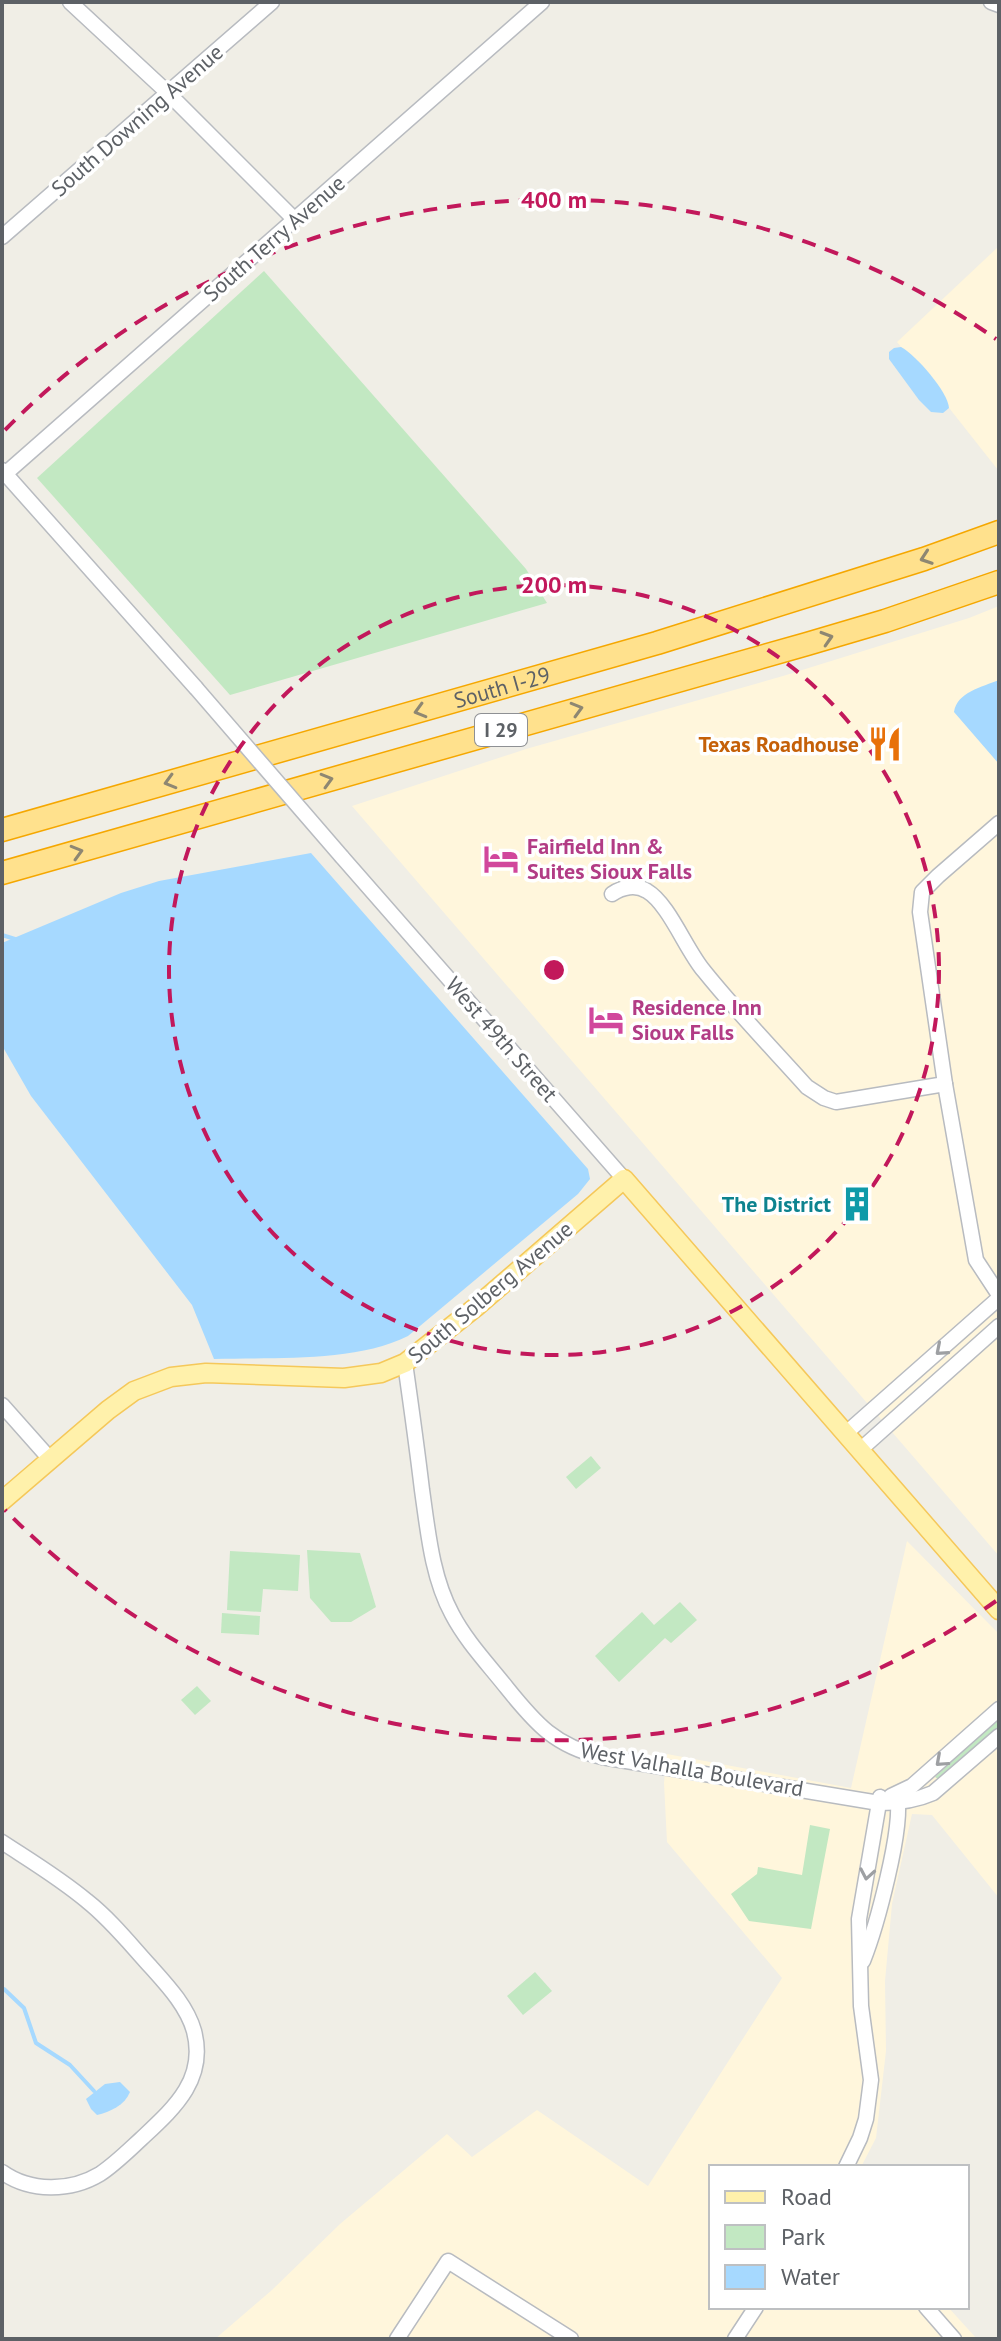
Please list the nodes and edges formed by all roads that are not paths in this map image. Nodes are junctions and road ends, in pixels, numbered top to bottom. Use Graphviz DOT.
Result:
graph roads {
  1 [pos="70,2"];
  2 [pos="272,2"];
  3 [pos="542,2"];
  4 [pos="991,2"];
  5 [pos="999,5"];
  6 [pos="168,93"];
  7 [pos="294,219"];
  8 [pos="2,237"];
  9 [pos="4,472"];
  10 [pos="999,532"];
  11 [pos="999,582"];
  12 [pos="999,823"];
  13 [pos="2,830"];
  14 [pos="2,873"];
  15 [pos="612,894"];
  16 [pos="945,1084"];
  17 [pos="624,1179"];
  18 [pos="999,1297"];
  19 [pos="999,1326"];
  20 [pos="405,1363"];
  21 [pos="2,1405"];
  22 [pos="845,1434"];
  23 [pos="860,1450"];
  24 [pos="50,1459"];
  25 [pos="2,1501"];
  26 [pos="999,1610"];
  27 [pos="999,1709"];
  28 [pos="999,1736"];
  29 [pos="898,1799"];
  30 [pos="875,1800"];
  31 [pos="2,1842"];
  32 [pos="861,1965"];
  33 [pos="847,2165"];
  34 [pos="2,2172"];
  35 [pos="755,2309"];
  36 [pos="928,2309"];
  37 [pos="397,2339"];
  38 [pos="571,2339"];
  39 [pos="735,2339"];
  40 [pos="954,2339"];
  1 -- 6 [label="street"];
  2 -- 6 [label="street, South Downing Avenue"];
  3 -- 7 [label="street, South Terry Avenue"];
  4 -- 5 [label="street"];
  6 -- 7 [label="street"];
  6 -- 8 [label="street, South Downing Avenue"];
  7 -- 9 [label="street, South Terry Avenue"];
  9 -- 17 [label="street, West 49th Street, bridge"];
  10 -- 13 [label="highway, South I-29 / I 29, one-way"];
  14 -- 11 [label="highway, South I-29 / I 29, one-way"];
  12 -- 16 [label="street"];
  15 -- 16 [label="street"];
  16 -- 18 [label="street"];
  17 -- 20 [label="main road, South Solberg Avenue"];
  17 -- 22 [label="main road, West 49th Street"];
  18 -- 22 [label="street, one-way"];
  19 -- 23 [label="street"];
  20 -- 24 [label="main road, South Solberg Avenue"];
  20 -- 30 [label="street, West Valhalla Boulevard"];
  21 -- 24 [label="street"];
  22 -- 23 [label="main road, West 49th Street"];
  23 -- 26 [label="main road, West 49th Street"];
  24 -- 25 [label="main road, South Solberg Avenue"];
  27 -- 29 [label="street, one-way"];
  28 -- 29 [label="street, West Valhalla Boulevard"];
  29 -- 30 [label="street, West Valhalla Boulevard"];
  29 -- 32 [label="street"];
  30 -- 32 [label="street, one-way"];
  31 -- 34 [label="street"];
  32 -- 33 [label="street"];
  35 -- 39 [label="street"];
  36 -- 40 [label="street"];
  37 -- 38 [label="street"];
}
